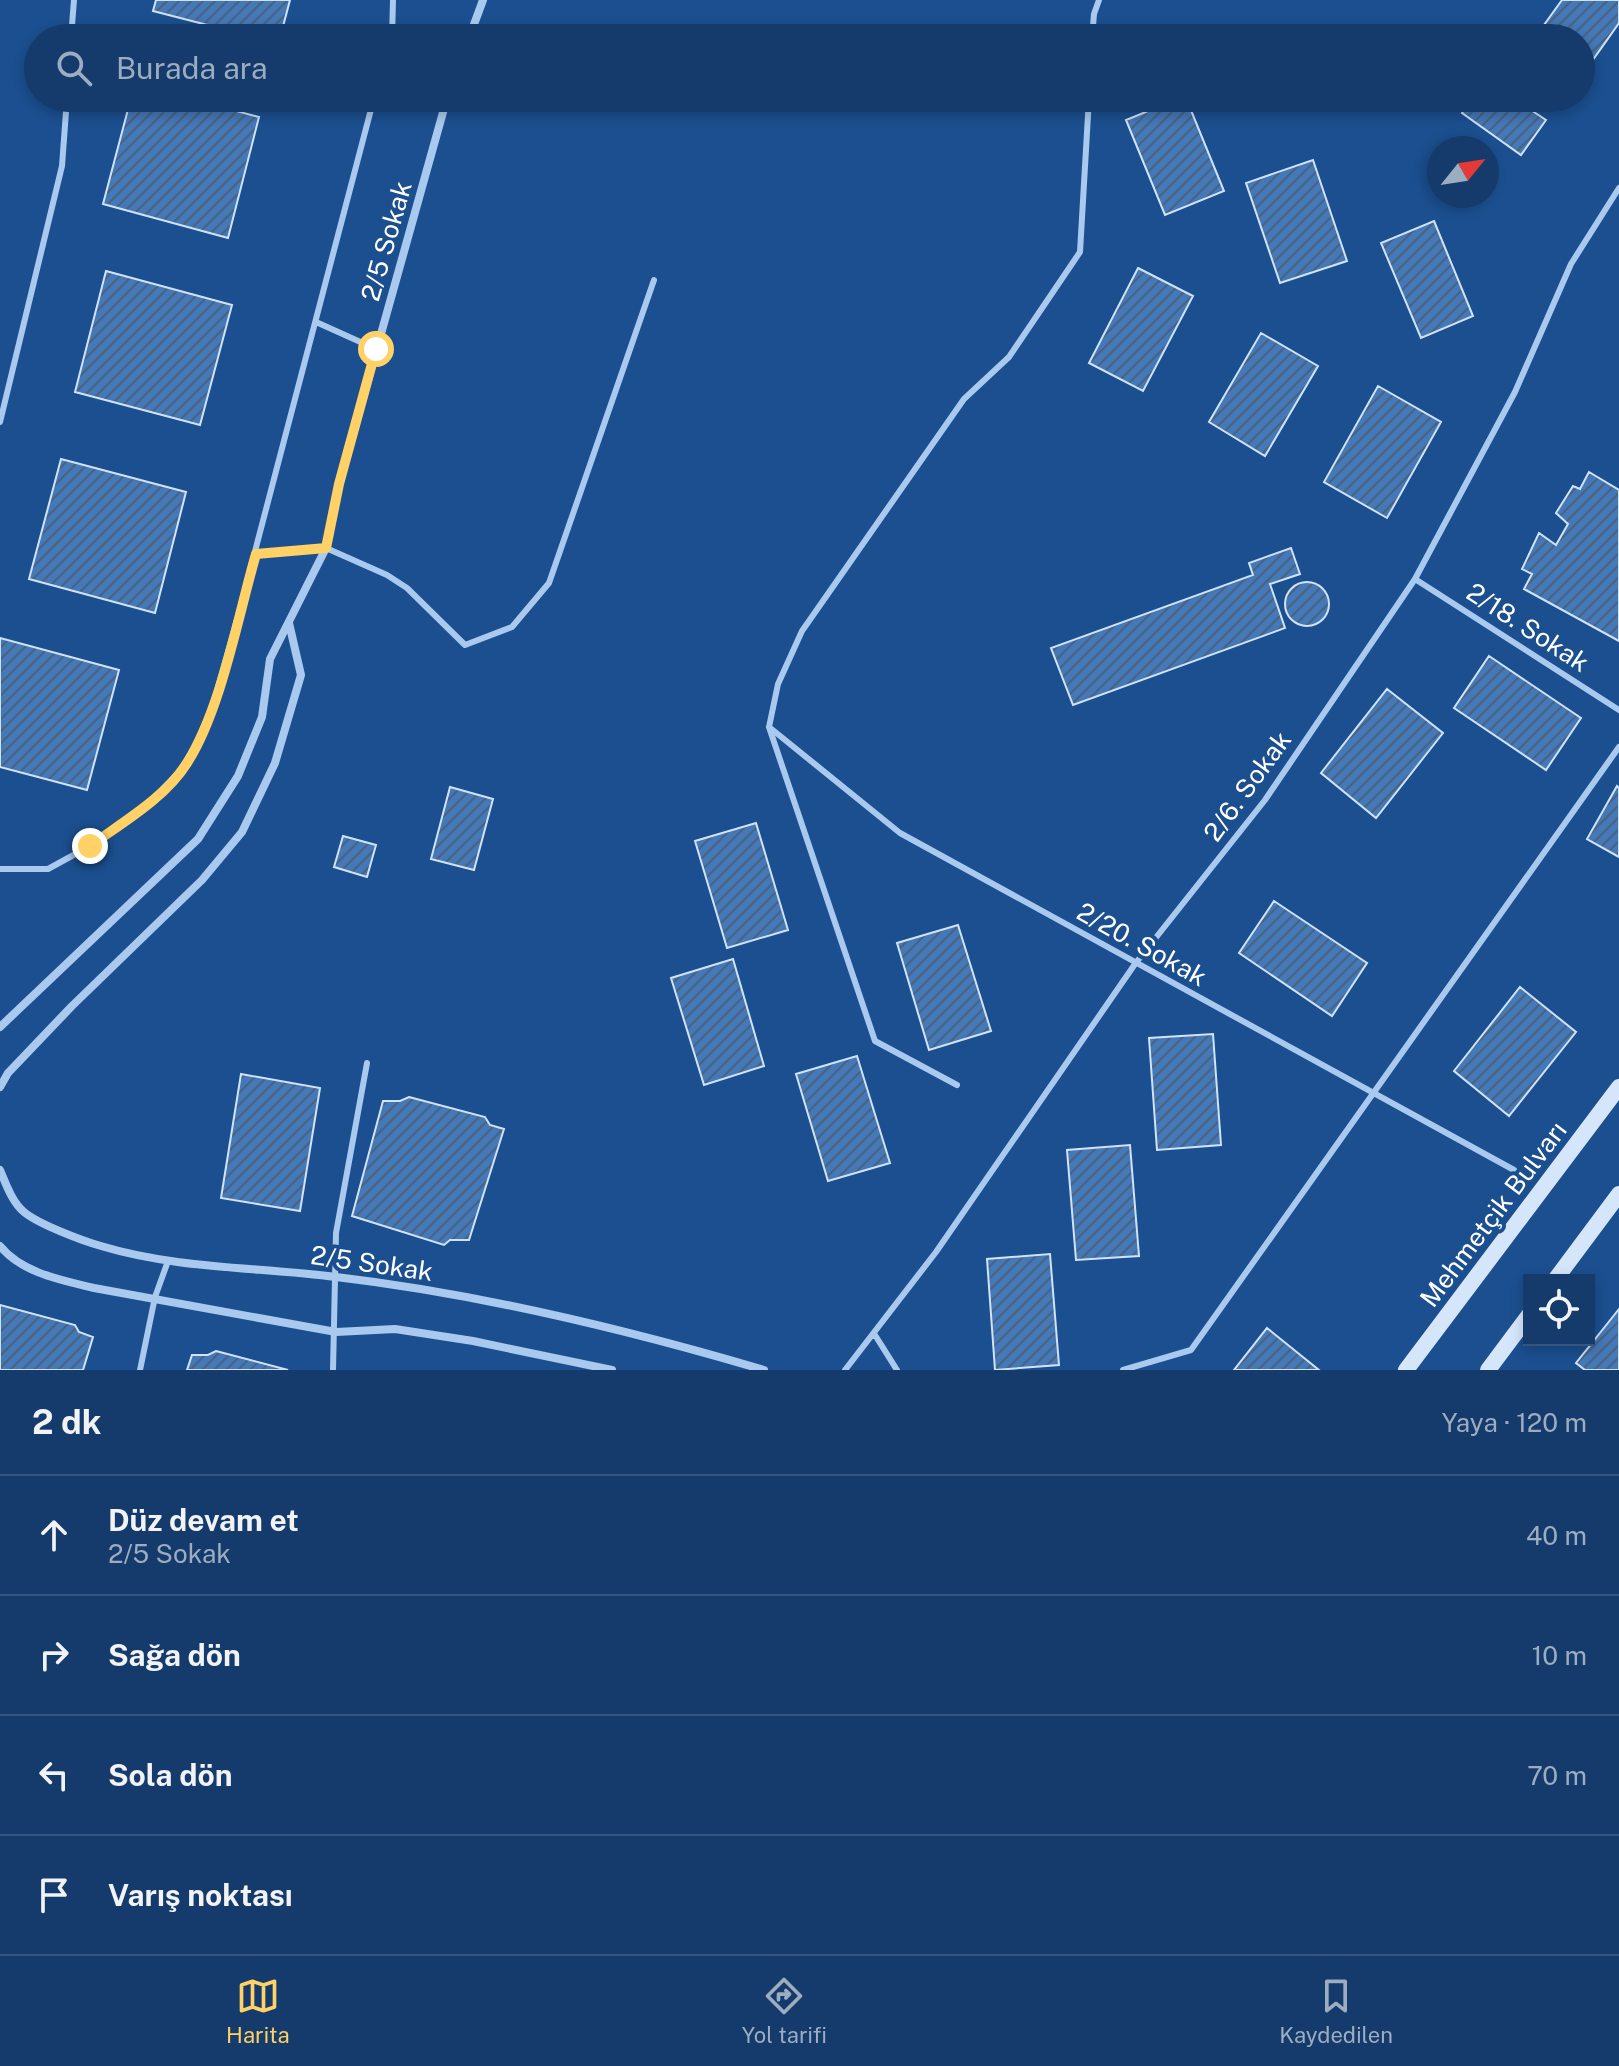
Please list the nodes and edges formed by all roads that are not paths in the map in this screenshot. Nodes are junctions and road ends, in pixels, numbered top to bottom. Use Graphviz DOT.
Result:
graph roads {
  1 [pos="74,0"];
  2 [pos="393,0"];
  3 [pos="483,0"];
  4 [pos="1099,0"];
  5 [pos="72,24"];
  6 [pos="392,24"];
  7 [pos="474,24"];
  8 [pos="1093,24"];
  9 [pos="66,112"];
  10 [pos="370,112"];
  11 [pos="443,112"];
  12 [pos="1088,112"];
  13 [pos="1619,188"];
  14 [pos="654,280"];
  15 [pos="316,322"];
  16 [pos="376,349"];
  17 [pos="0,422"];
  18 [pos="326,548"];
  19 [pos="256,554"];
  20 [pos="1415,579"];
  21 [pos="288,622"];
  22 [pos="1619,710"];
  23 [pos="769,727"];
  24 [pos="1619,747"];
  25 [pos="0,869"];
  26 [pos="1135,964"];
  27 [pos="0,1027"];
  28 [pos="367,1063"];
  29 [pos="957,1085"];
  30 [pos="0,1087"];
  31 [pos="1619,1087"];
  32 [pos="1377,1093"];
  33 [pos="0,1170"];
  34 [pos="1514,1170"];
  35 [pos="1619,1194"];
  36 [pos="0,1246"];
  37 [pos="168,1261"];
  38 [pos="1559,1274"];
  39 [pos="336,1277"];
  40 [pos="155,1297"];
  41 [pos="1523,1323"];
  42 [pos="336,1332"];
  43 [pos="875,1335"];
  44 [pos="140,1370"];
  45 [pos="333,1370"];
  46 [pos="612,1370"];
  47 [pos="764,1370"];
  48 [pos="845,1370"];
  49 [pos="897,1370"];
  50 [pos="1123,1370"];
  51 [pos="1406,1370"];
  52 [pos="1488,1370"];
  1 -- 5 [label="lane"];
  2 -- 6 [label="lane"];
  3 -- 7 [label="street"];
  4 -- 8 [label="lane"];
  9 -- 17 [label="lane"];
  10 -- 15 [label="lane"];
  11 -- 16 [label="street, 2/5 Sokak"];
  12 -- 23 [label="lane"];
  13 -- 20 [label="lane, 2/6. Sokak"];
  14 -- 18 [label="lane"];
  15 -- 16 [label="lane"];
  15 -- 19 [label="lane"];
  16 -- 18 [label="street, 2/5 Sokak"];
  18 -- 19 [label="lane"];
  18 -- 21 [label="street, 2/5 Sokak"];
  19 -- 25 [label="lane"];
  20 -- 22 [label="lane, 2/18. Sokak"];
  20 -- 26 [label="lane, 2/6. Sokak"];
  21 -- 27 [label="street, 2/5 Sokak"];
  21 -- 30 [label="street"];
  23 -- 26 [label="lane, 2/20. Sokak"];
  23 -- 29 [label="lane"];
  24 -- 32 [label="lane"];
  26 -- 32 [label="lane, 2/20. Sokak"];
  26 -- 43 [label="lane, 2/6. Sokak"];
  28 -- 39 [label="lane"];
  31 -- 51 [label="main road, Mehmetçik Bulvarı"];
  32 -- 34 [label="lane, 2/20. Sokak"];
  32 -- 50 [label="lane"];
  33 -- 37 [label="street, 2/5 Sokak"];
  35 -- 38 [label="main road"];
  36 -- 40 [label="street"];
  37 -- 39 [label="street, 2/5 Sokak"];
  37 -- 40 [label="lane"];
  39 -- 42 [label="lane"];
  39 -- 47 [label="street, 2/5 Sokak"];
  40 -- 42 [label="street"];
  40 -- 44 [label="lane"];
  41 -- 52 [label="main road"];
  42 -- 45 [label="lane"];
  42 -- 46 [label="street"];
  43 -- 48 [label="lane, 2/6. Sokak"];
  43 -- 49 [label="lane"];
}
